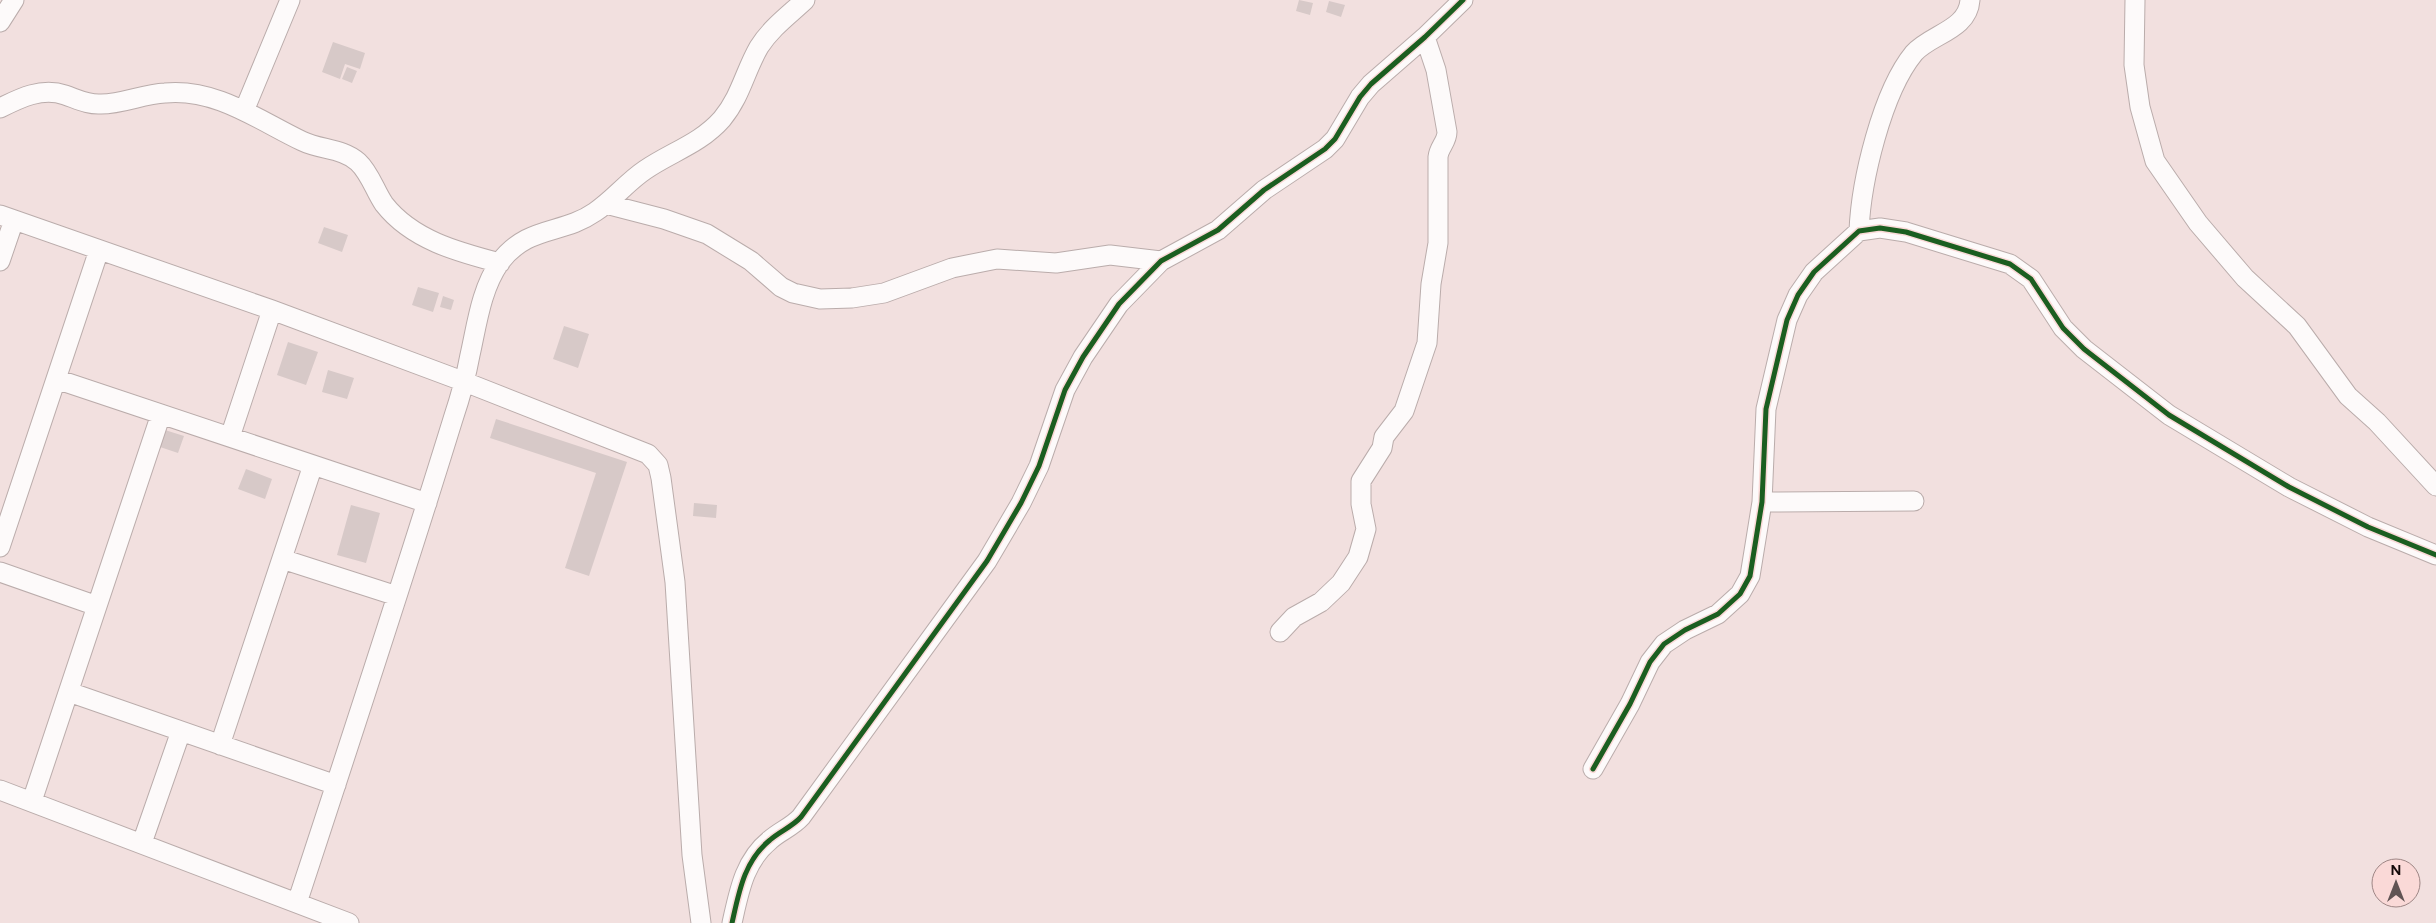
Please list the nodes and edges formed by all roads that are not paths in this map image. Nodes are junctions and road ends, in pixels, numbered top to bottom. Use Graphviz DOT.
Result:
graph roads {
  1 [pos="14,0"];
  2 [pos="290,0"];
  3 [pos="805,0"];
  4 [pos="1463,0"];
  5 [pos="1970,0"];
  6 [pos="2135,0"];
  7 [pos="0,22"];
  8 [pos="1425,37"];
  9 [pos="0,108"];
  10 [pos="244,111"];
  11 [pos="606,204"];
  12 [pos="7,217"];
  13 [pos="1859,231"];
  14 [pos="99,250"];
  15 [pos="0,261"];
  16 [pos="1161,261"];
  17 [pos="500,262"];
  18 [pos="272,310"];
  19 [pos="56,379"];
  20 [pos="464,382"];
  21 [pos="161,414"];
  22 [pos="230,437"];
  23 [pos="312,465"];
  24 [pos="2436,486"];
  25 [pos="1914,501"];
  26 [pos="1762,502"];
  27 [pos="427,503"];
  28 [pos="0,547"];
  29 [pos="2436,555"];
  30 [pos="282,559"];
  31 [pos="0,572"];
  32 [pos="397,596"];
  33 [pos="97,606"];
  34 [pos="1280,632"];
  35 [pos="69,692"];
  36 [pos="181,731"];
  37 [pos="220,745"];
  38 [pos="1593,768"];
  39 [pos="336,785"];
  40 [pos="0,790"];
  41 [pos="32,801"];
  42 [pos="142,844"];
  43 [pos="297,903"];
  44 [pos="349,923"];
  45 [pos="702,923"];
  46 [pos="732,923"];
  1 -- 7 [label="street"];
  2 -- 10 [label="street"];
  3 -- 11 [label="street"];
  4 -- 8 [label="street"];
  5 -- 13 [label="street"];
  6 -- 24 [label="street"];
  8 -- 16 [label="street"];
  8 -- 34 [label="street"];
  9 -- 10 [label="street"];
  10 -- 17 [label="street"];
  11 -- 16 [label="street"];
  11 -- 17 [label="street"];
  12 -- 14 [label="street"];
  12 -- 15 [label="street"];
  13 -- 26 [label="street"];
  13 -- 29 [label="street"];
  14 -- 18 [label="street"];
  14 -- 19 [label="street"];
  16 -- 46 [label="street"];
  17 -- 20 [label="street"];
  18 -- 20 [label="street"];
  18 -- 22 [label="street"];
  19 -- 21 [label="street"];
  19 -- 28 [label="street"];
  20 -- 27 [label="street"];
  20 -- 45 [label="street"];
  21 -- 22 [label="street"];
  21 -- 33 [label="street"];
  22 -- 23 [label="street"];
  23 -- 27 [label="street"];
  23 -- 30 [label="street"];
  25 -- 26 [label="street"];
  26 -- 38 [label="street"];
  27 -- 32 [label="street"];
  30 -- 32 [label="street"];
  30 -- 37 [label="street"];
  31 -- 33 [label="street"];
  32 -- 39 [label="street"];
  33 -- 35 [label="street"];
  35 -- 36 [label="street"];
  35 -- 41 [label="street"];
  36 -- 37 [label="street"];
  36 -- 42 [label="street"];
  37 -- 39 [label="street"];
  39 -- 43 [label="street"];
  40 -- 41 [label="street"];
  41 -- 42 [label="street"];
  42 -- 43 [label="street"];
  43 -- 44 [label="street"];
}
